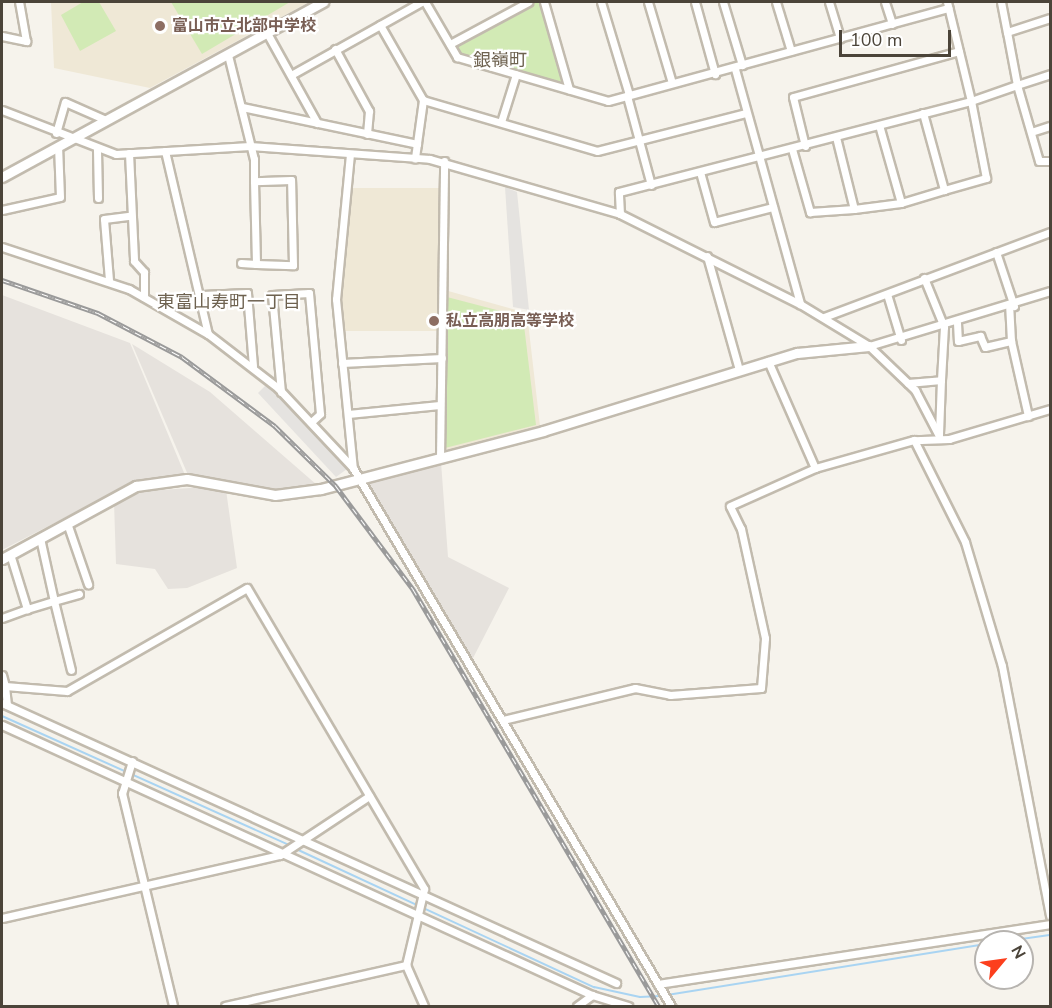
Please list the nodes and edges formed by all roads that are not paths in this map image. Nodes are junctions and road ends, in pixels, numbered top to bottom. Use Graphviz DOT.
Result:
graph roads {
  1 [pos="20,2"];
  2 [pos="323,2"];
  3 [pos="423,2"];
  4 [pos="528,2"];
  5 [pos="544,2"];
  6 [pos="601,2"];
  7 [pos="648,2"];
  8 [pos="695,2"];
  9 [pos="723,2"];
  10 [pos="776,2"];
  11 [pos="829,2"];
  12 [pos="885,2"];
  13 [pos="1002,2"];
  14 [pos="948,5"];
  15 [pos="1050,18"];
  16 [pos="892,24"];
  17 [pos="380,25"];
  18 [pos="1007,32"];
  19 [pos="267,33"];
  20 [pos="2,36"];
  21 [pos="840,38"];
  22 [pos="450,44"];
  23 [pos="335,50"];
  24 [pos="791,51"];
  25 [pos="959,51"];
  26 [pos="228,55"];
  27 [pos="742,65"];
  28 [pos="735,69"];
  29 [pos="516,74"];
  30 [pos="715,74"];
  31 [pos="1050,74"];
  32 [pos="291,75"];
  33 [pos="672,83"];
  34 [pos="1017,85"];
  35 [pos="569,89"];
  36 [pos="628,96"];
  37 [pos="423,100"];
  38 [pos="971,101"];
  39 [pos="242,107"];
  40 [pos="2,110"];
  41 [pos="746,113"];
  42 [pos="923,114"];
  43 [pos="106,120"];
  44 [pos="501,122"];
  45 [pos="317,123"];
  46 [pos="879,125"];
  47 [pos="1050,126"];
  48 [pos="1031,132"];
  49 [pos="56,133"];
  50 [pos="367,134"];
  51 [pos="836,137"];
  52 [pos="72,139"];
  53 [pos="640,140"];
  54 [pos="417,144"];
  55 [pos="58,146"];
  56 [pos="250,146"];
  57 [pos="805,146"];
  58 [pos="792,149"];
  59 [pos="97,150"];
  60 [pos="165,151"];
  61 [pos="129,153"];
  62 [pos="350,154"];
  63 [pos="759,157"];
  64 [pos="415,158"];
  65 [pos="444,161"];
  66 [pos="1050,161"];
  67 [pos="700,172"];
  68 [pos="2,176"];
  69 [pos="254,181"];
  70 [pos="651,184"];
  71 [pos="944,190"];
  72 [pos="98,198"];
  73 [pos="901,203"];
  74 [pos="773,207"];
  75 [pos="854,209"];
  76 [pos="2,210"];
  77 [pos="620,214"];
  78 [pos="130,216"];
  79 [pos="1050,232"];
  80 [pos="2,248"];
  81 [pos="996,252"];
  82 [pos="707,256"];
  83 [pos="241,263"];
  84 [pos="256,264"];
  85 [pos="924,278"];
  86 [pos="109,280"];
  87 [pos="1050,291"];
  88 [pos="887,294"];
  89 [pos="202,295"];
  90 [pos="144,297"];
  91 [pos="800,304"];
  92 [pos="1011,307"];
  93 [pos="824,317"];
  94 [pos="957,323"];
  95 [pos="944,327"];
  96 [pos="208,334"];
  97 [pos="901,340"];
  98 [pos="1011,341"];
  99 [pos="868,346"];
  100 [pos="442,358"];
  101 [pos="768,362"];
  102 [pos="342,363"];
  103 [pos="253,366"];
  104 [pos="739,370"];
  105 [pos="941,380"];
  106 [pos="908,383"];
  107 [pos="281,392"];
  108 [pos="441,405"];
  109 [pos="1050,409"];
  110 [pos="348,414"];
  111 [pos="1028,416"];
  112 [pos="311,422"];
  113 [pos="939,436"];
  114 [pos="914,440"];
  115 [pos="440,458"];
  116 [pos="353,468"];
  117 [pos="815,468"];
  118 [pos="357,479"];
  119 [pos="67,523"];
  120 [pos="40,538"];
  121 [pos="6,556"];
  122 [pos="88,584"];
  123 [pos="79,594"];
  124 [pos="54,601"];
  125 [pos="27,609"];
  126 [pos="2,618"];
  127 [pos="71,670"];
  128 [pos="2,675"];
  129 [pos="5,686"];
  130 [pos="4,704"];
  131 [pos="503,720"];
  132 [pos="2,725"];
  133 [pos="132,761"];
  134 [pos="123,783"];
  135 [pos="369,796"];
  136 [pos="299,837"];
  137 [pos="280,855"];
  138 [pos="145,887"];
  139 [pos="424,896"];
  140 [pos="416,915"];
  141 [pos="1050,915"];
  142 [pos="2,918"];
  143 [pos="1050,924"];
  144 [pos="406,965"];
  145 [pos="616,983"];
  146 [pos="658,984"];
  147 [pos="592,995"];
  148 [pos="173,1006"];
  149 [pos="225,1006"];
  150 [pos="424,1006"];
  151 [pos="577,1006"];
  152 [pos="628,1006"];
  153 [pos="671,1006"];
  1 -- 20 [label="street"];
  2 -- 19 [label="street"];
  3 -- 17 [label="street"];
  3 -- 22 [label="street"];
  4 -- 22 [label="street"];
  5 -- 35 [label="street"];
  6 -- 36 [label="street"];
  7 -- 33 [label="street"];
  8 -- 30 [label="street"];
  9 -- 27 [label="street"];
  10 -- 24 [label="street"];
  11 -- 21 [label="street"];
  12 -- 16 [label="street"];
  13 -- 18 [label="street"];
  14 -- 16 [label="street"];
  14 -- 25 [label="street"];
  15 -- 18 [label="street"];
  16 -- 21 [label="street"];
  17 -- 23 [label="street"];
  17 -- 37 [label="street"];
  18 -- 34 [label="street"];
  19 -- 26 [label="street"];
  19 -- 32 [label="street"];
  21 -- 24 [label="street"];
  22 -- 29 [label="street"];
  23 -- 32 [label="street"];
  23 -- 50 [label="street"];
  24 -- 27 [label="street"];
  25 -- 38 [label="street"];
  25 -- 57 [label="street"];
  26 -- 39 [label="street"];
  26 -- 43 [label="street"];
  27 -- 28 [label="street"];
  28 -- 30 [label="street"];
  28 -- 41 [label="street"];
  29 -- 35 [label="street"];
  29 -- 44 [label="street"];
  30 -- 33 [label="street"];
  31 -- 34 [label="street"];
  32 -- 45 [label="street"];
  33 -- 36 [label="street"];
  34 -- 38 [label="street"];
  34 -- 48 [label="street"];
  35 -- 36 [label="street"];
  36 -- 53 [label="street"];
  37 -- 44 [label="street"];
  37 -- 54 [label="street"];
  38 -- 42 [label="street"];
  38 -- 71 [label="street"];
  39 -- 45 [label="street"];
  39 -- 56 [label="street"];
  40 -- 49 [label="street"];
  41 -- 53 [label="street"];
  41 -- 63 [label="street"];
  42 -- 46 [label="street"];
  42 -- 71 [label="street"];
  43 -- 49 [label="street"];
  43 -- 52 [label="street"];
  44 -- 53 [label="street"];
  45 -- 50 [label="street"];
  46 -- 51 [label="street"];
  46 -- 73 [label="street"];
  47 -- 48 [label="street"];
  48 -- 66 [label="street"];
  49 -- 52 [label="street"];
  50 -- 54 [label="street"];
  51 -- 57 [label="street"];
  51 -- 75 [label="street"];
  52 -- 55 [label="street"];
  52 -- 59 [label="street"];
  53 -- 70 [label="street"];
  54 -- 64 [label="street"];
  55 -- 68 [label="street"];
  55 -- 76 [label="street"];
  56 -- 60 [label="street"];
  56 -- 62 [label="street"];
  56 -- 69 [label="street"];
  57 -- 58 [label="street"];
  58 -- 63 [label="street"];
  58 -- 75 [label="street"];
  59 -- 61 [label="street"];
  59 -- 72 [label="street"];
  60 -- 61 [label="street"];
  60 -- 89 [label="street"];
  61 -- 78 [label="street"];
  62 -- 64 [label="street"];
  62 -- 102 [label="street"];
  63 -- 67 [label="street"];
  63 -- 74 [label="street"];
  64 -- 65 [label="street"];
  65 -- 77 [label="street"];
  65 -- 100 [label="street"];
  67 -- 70 [label="street"];
  67 -- 74 [label="street"];
  69 -- 84 [label="street"];
  69 -- 84 [label="street"];
  70 -- 77 [label="street"];
  71 -- 73 [label="street"];
  73 -- 75 [label="street"];
  74 -- 91 [label="street"];
  77 -- 82 [label="street"];
  78 -- 86 [label="street"];
  78 -- 90 [label="street"];
  79 -- 81 [label="street"];
  80 -- 86 [label="street"];
  81 -- 85 [label="street"];
  81 -- 92 [label="street"];
  82 -- 91 [label="street"];
  82 -- 104 [label="street"];
  83 -- 84 [label="street"];
  85 -- 88 [label="street"];
  85 -- 95 [label="street"];
  86 -- 90 [label="street"];
  87 -- 92 [label="street"];
  88 -- 93 [label="street"];
  88 -- 97 [label="street"];
  89 -- 96 [label="street"];
  89 -- 103 [label="street"];
  90 -- 96 [label="street"];
  91 -- 93 [label="street"];
  92 -- 94 [label="street"];
  92 -- 98 [label="street"];
  93 -- 99 [label="street"];
  94 -- 95 [label="street"];
  94 -- 98 [label="street"];
  95 -- 97 [label="street"];
  95 -- 105 [label="street"];
  96 -- 103 [label="street"];
  97 -- 99 [label="street"];
  98 -- 111 [label="street"];
  99 -- 101 [label="street"];
  99 -- 106 [label="street"];
  100 -- 102 [label="street"];
  100 -- 108 [label="street"];
  101 -- 104 [label="street"];
  101 -- 117 [label="street"];
  102 -- 110 [label="street"];
  103 -- 107 [label="street"];
  104 -- 115 [label="street"];
  105 -- 106 [label="street"];
  105 -- 113 [label="street"];
  106 -- 113 [label="street"];
  107 -- 112 [label="street"];
  107 -- 112 [label="street"];
  108 -- 110 [label="street"];
  108 -- 115 [label="street"];
  109 -- 111 [label="street"];
  110 -- 116 [label="street"];
  111 -- 113 [label="street"];
  112 -- 116 [label="street"];
  113 -- 114 [label="street"];
  114 -- 117 [label="street"];
  114 -- 141 [label="street"];
  115 -- 118 [label="street"];
  116 -- 118 [label="street"];
  117 -- 131 [label="street"];
  118 -- 119 [label="street"];
  118 -- 131 [label="street"];
  119 -- 120 [label="street"];
  119 -- 122 [label="street"];
  120 -- 121 [label="street"];
  120 -- 124 [label="street"];
  121 -- 125 [label="street"];
  123 -- 124 [label="street"];
  124 -- 125 [label="street"];
  124 -- 127 [label="street"];
  125 -- 126 [label="street"];
  128 -- 129 [label="street"];
  129 -- 130 [label="street"];
  129 -- 135 [label="street"];
  130 -- 133 [label="street"];
  131 -- 146 [label="street"];
  132 -- 134 [label="street"];
  133 -- 134 [label="street"];
  133 -- 136 [label="street"];
  134 -- 137 [label="street"];
  134 -- 138 [label="street"];
  135 -- 136 [label="street"];
  135 -- 139 [label="street"];
  136 -- 137 [label="street"];
  136 -- 139 [label="street"];
  137 -- 138 [label="street"];
  137 -- 140 [label="street"];
  138 -- 142 [label="street"];
  138 -- 148 [label="street"];
  139 -- 140 [label="street"];
  139 -- 145 [label="street"];
  140 -- 144 [label="street"];
  140 -- 147 [label="street"];
  143 -- 146 [label="street"];
  144 -- 149 [label="street"];
  144 -- 150 [label="street"];
  146 -- 153 [label="street"];
  147 -- 151 [label="street"];
  147 -- 152 [label="street"];
}
